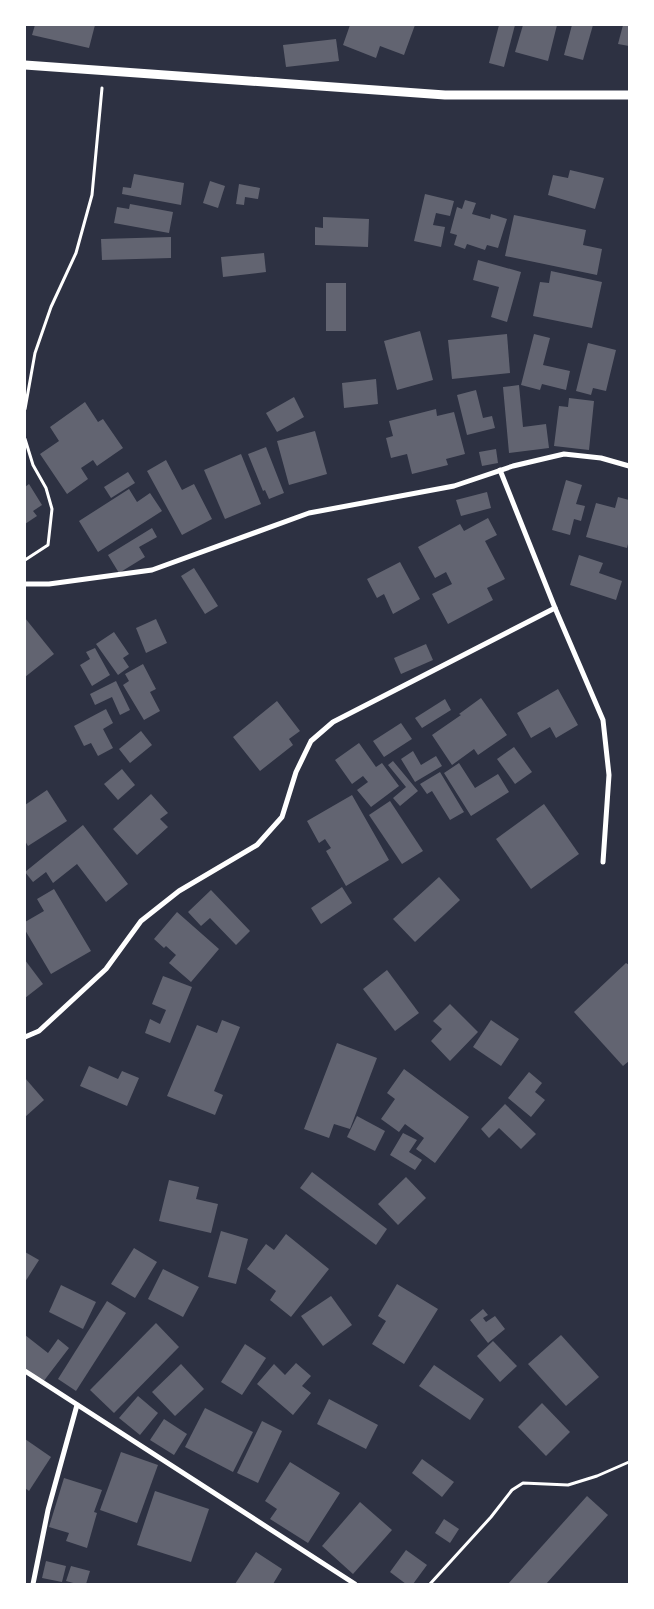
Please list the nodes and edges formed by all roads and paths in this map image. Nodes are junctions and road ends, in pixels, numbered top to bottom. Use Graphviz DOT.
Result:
graph roads {
  1 [pos="25,65"];
  2 [pos="104,70"];
  3 [pos="629,95"];
  4 [pos="25,409"];
  5 [pos="25,439"];
  6 [pos="629,466"];
  7 [pos="500,470"];
  8 [pos="25,560"];
  9 [pos="25,584"];
  10 [pos="555,608"];
  11 [pos="603,862"];
  12 [pos="25,1037"];
  13 [pos="25,1371"];
  14 [pos="77,1405"];
  15 [pos="629,1462"];
  16 [pos="34,1584"];
  17 [pos="355,1584"];
  18 [pos="430,1584"];
  1 -- 2 [label="street"];
  2 -- 3 [label="street"];
  2 -- 4 [label="path"];
  5 -- 8 [label="path"];
  6 -- 7 [label="street"];
  7 -- 9 [label="street"];
  7 -- 10 [label="street"];
  10 -- 11 [label="street"];
  10 -- 12 [label="street"];
  13 -- 14 [label="street"];
  14 -- 16 [label="street"];
  14 -- 17 [label="street"];
  15 -- 18 [label="path"];
}
